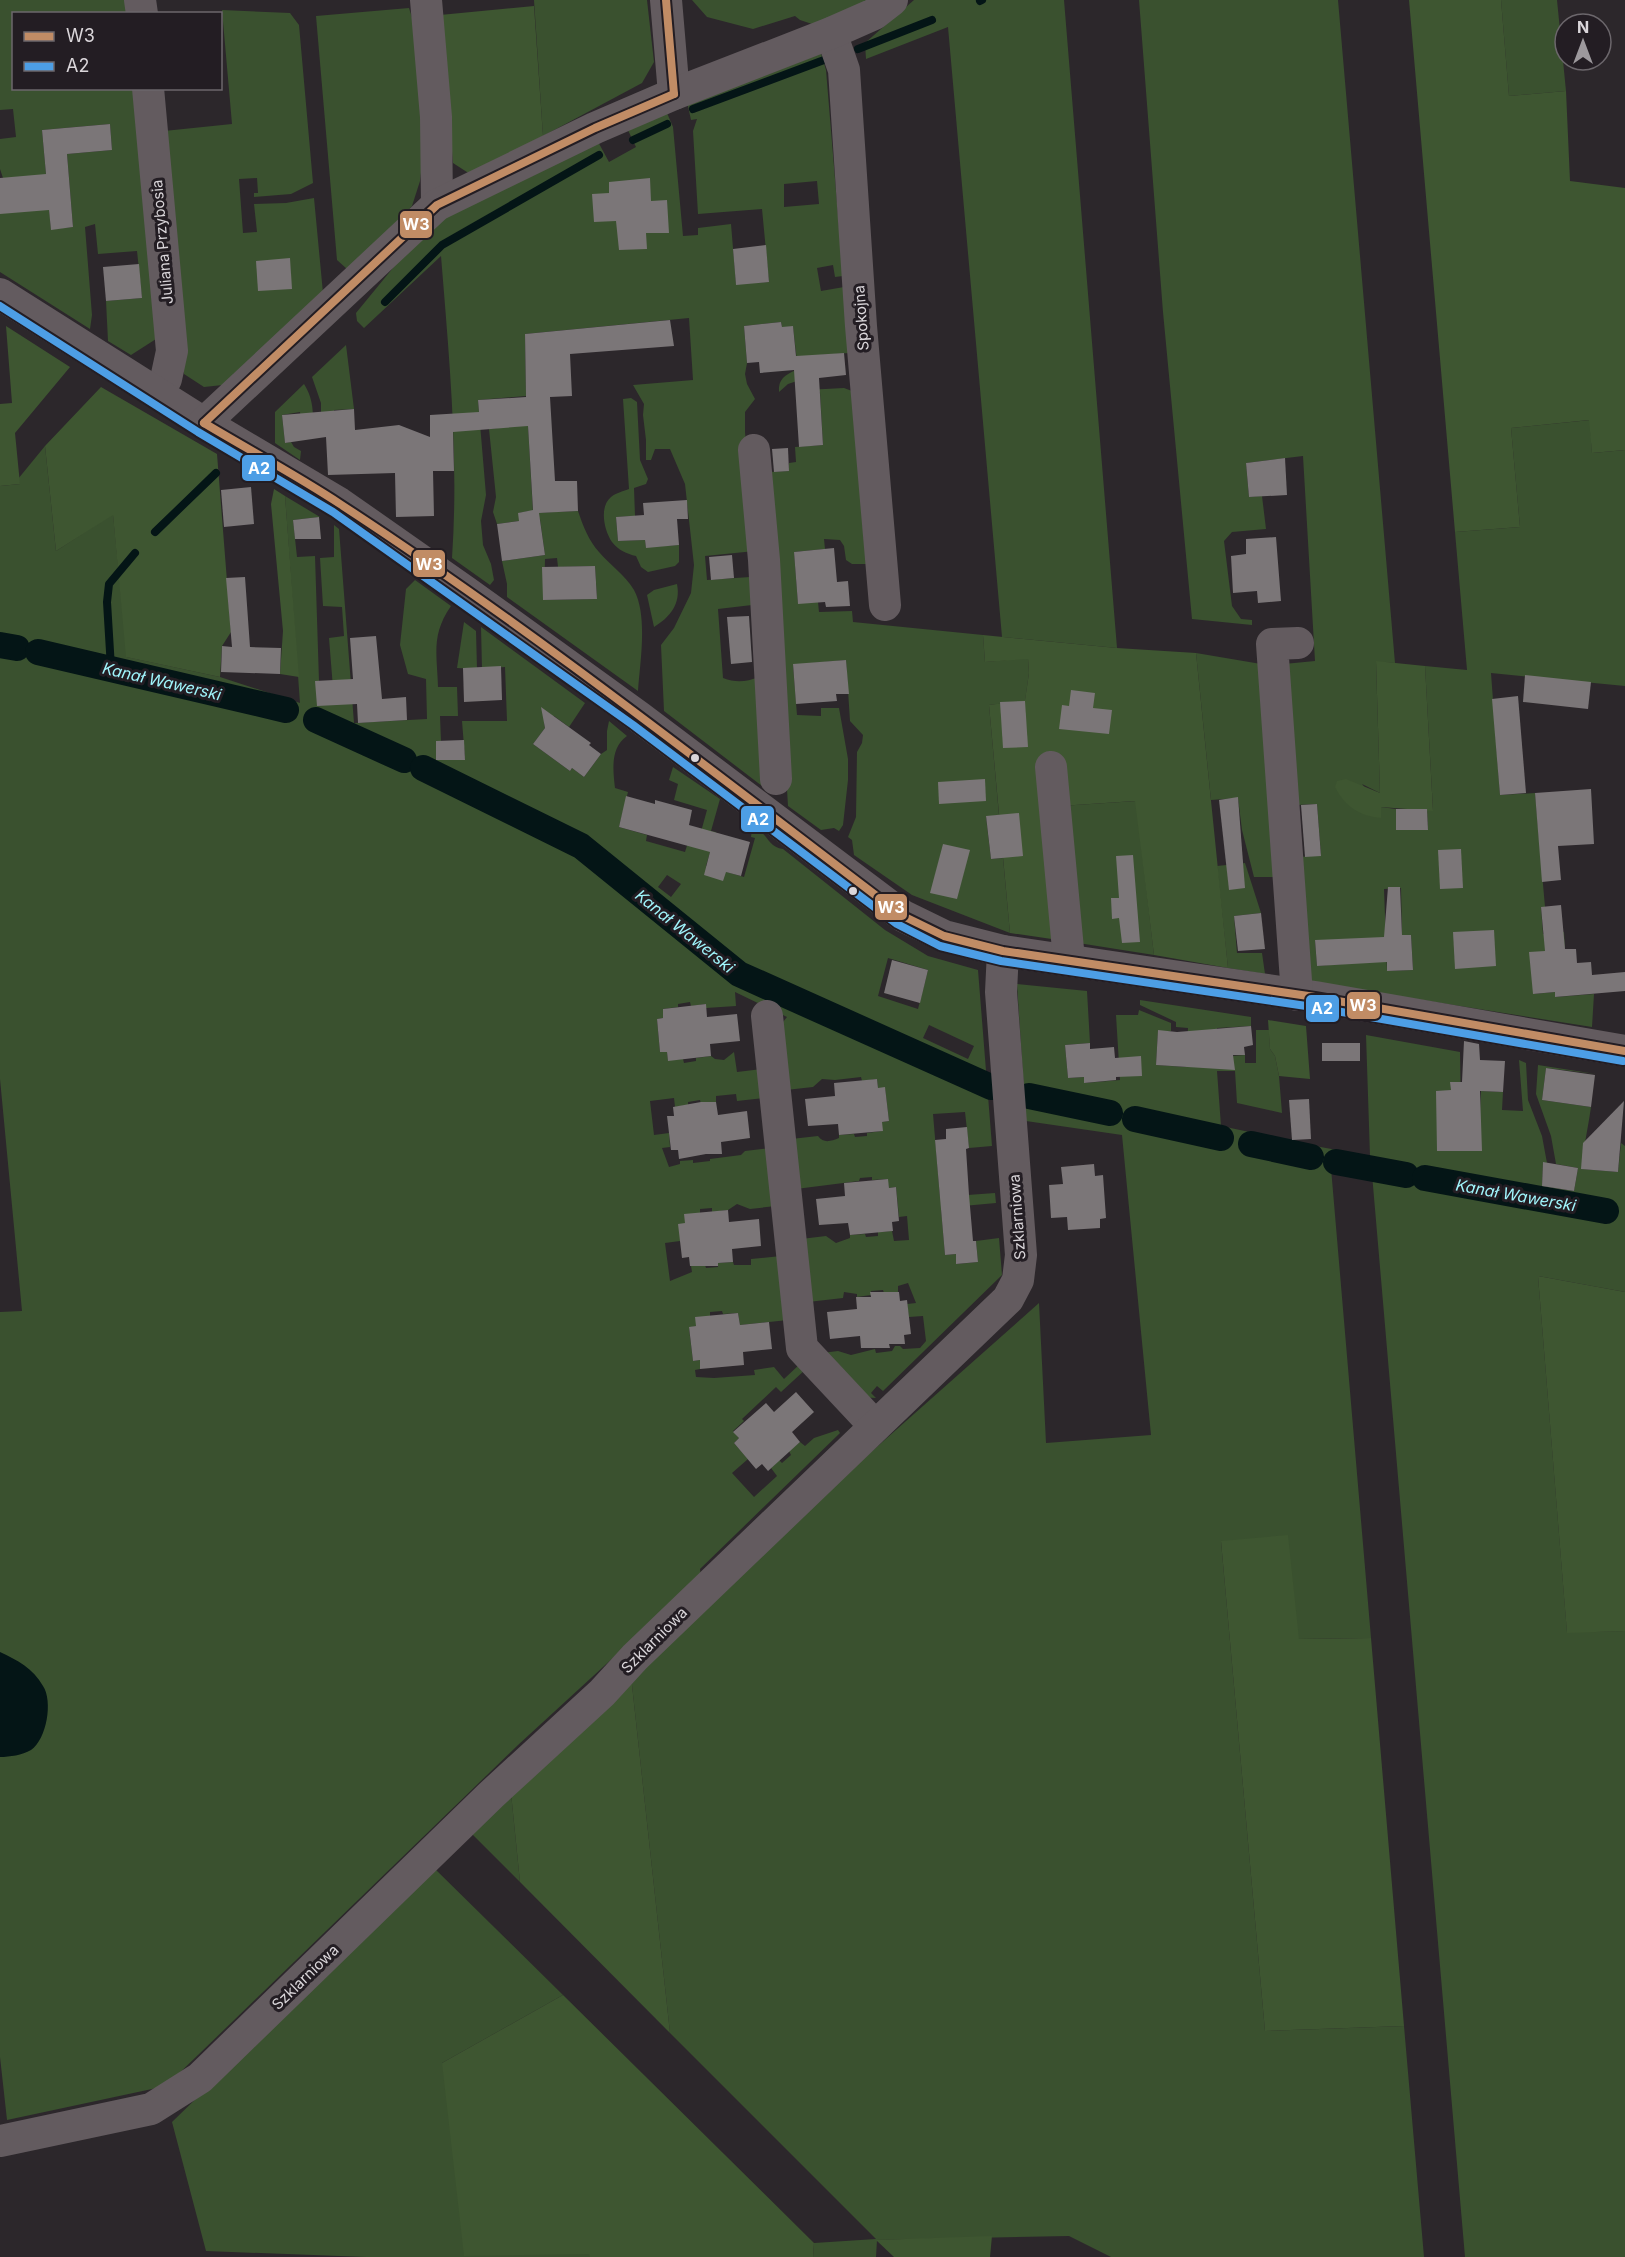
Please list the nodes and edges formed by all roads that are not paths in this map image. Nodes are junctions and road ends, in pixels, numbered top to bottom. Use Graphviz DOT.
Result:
graph roads {
  1 [pos="426,0"];
  2 [pos="666,0"];
  3 [pos="892,0"];
  4 [pos="831,33"];
  5 [pos="148,90"];
  6 [pos="674,94"];
  7 [pos="437,205"];
  8 [pos="0,294"];
  9 [pos="157,393"];
  10 [pos="204,423"];
  11 [pos="754,450"];
  12 [pos="885,604"];
  13 [pos="1298,643"];
  14 [pos="1051,767"];
  15 [pos="776,779"];
  16 [pos="1003,951"];
  17 [pos="1069,960"];
  18 [pos="1297,995"];
  19 [pos="767,1016"];
  20 [pos="1625,1051"];
  21 [pos="875,1426"];
  22 [pos="0,2141"];
  1 -- 7 [label="street"];
  2 -- 6 [label="street"];
  3 -- 4 [label="street"];
  4 -- 6 [label="street"];
  4 -- 12 [label="street, Spokojna"];
  5 -- 9 [label="street, Juliana Przybosia"];
  6 -- 7 [label="street"];
  7 -- 10 [label="street"];
  8 -- 9 [label="street"];
  9 -- 10 [label="street"];
  10 -- 16 [label="street"];
  11 -- 15 [label="street"];
  13 -- 18 [label="street"];
  14 -- 17 [label="street"];
  16 -- 17 [label="street"];
  16 -- 21 [label="street, Szklarniowa"];
  17 -- 18 [label="street"];
  18 -- 20 [label="street"];
  19 -- 21 [label="street"];
  21 -- 22 [label="street, Szklarniowa"];
}
